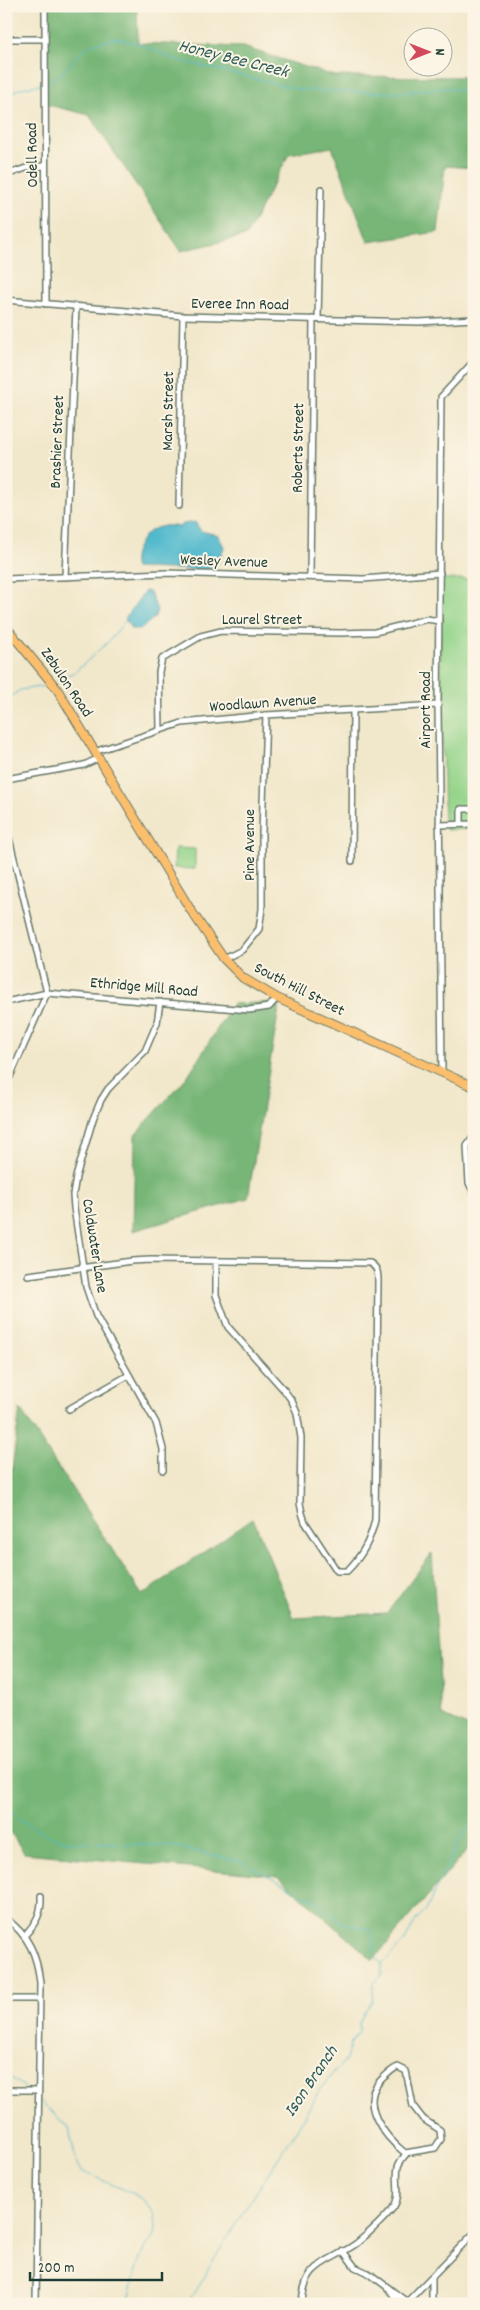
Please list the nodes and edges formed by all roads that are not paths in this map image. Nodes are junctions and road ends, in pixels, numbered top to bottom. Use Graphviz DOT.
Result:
graph roads {
  1 [pos="45,6"];
  2 [pos="44,38"];
  3 [pos="6,39"];
  4 [pos="46,166"];
  5 [pos="6,175"];
  6 [pos="321,189"];
  7 [pos="6,300"];
  8 [pos="46,304"];
  9 [pos="76,307"];
  10 [pos="183,316"];
  11 [pos="316,319"];
  12 [pos="474,319"];
  13 [pos="474,361"];
  14 [pos="179,506"];
  15 [pos="440,573"];
  16 [pos="310,576"];
  17 [pos="65,577"];
  18 [pos="6,579"];
  19 [pos="439,621"];
  20 [pos="6,627"];
  21 [pos="438,705"];
  22 [pos="353,711"];
  23 [pos="266,715"];
  24 [pos="160,730"];
  25 [pos="96,755"];
  26 [pos="6,779"];
  27 [pos="474,809"];
  28 [pos="460,824"];
  29 [pos="474,824"];
  30 [pos="439,825"];
  31 [pos="6,826"];
  32 [pos="352,861"];
  33 [pos="224,959"];
  34 [pos="47,993"];
  35 [pos="277,998"];
  36 [pos="6,1002"];
  37 [pos="160,1002"];
  38 [pos="442,1072"];
  39 [pos="6,1086"];
  40 [pos="474,1087"];
  41 [pos="474,1136"];
  42 [pos="474,1193"];
  43 [pos="216,1261"];
  44 [pos="83,1267"];
  45 [pos="28,1275"];
  46 [pos="129,1375"];
  47 [pos="69,1409"];
  48 [pos="163,1470"];
  49 [pos="41,1896"];
  50 [pos="6,1919"];
  51 [pos="25,1935"];
  52 [pos="6,1999"];
  53 [pos="39,1999"];
  54 [pos="6,2090"];
  55 [pos="38,2090"];
  56 [pos="406,2154"];
  57 [pos="474,2233"];
  58 [pos="343,2251"];
  59 [pos="432,2276"];
  60 [pos="388,2287"];
  61 [pos="406,2303"];
  62 [pos="36,2304"];
  63 [pos="302,2304"];
  64 [pos="400,2304"];
  65 [pos="432,2304"];
  1 -- 2 [label="street, Odell Road"];
  2 -- 3 [label="street"];
  2 -- 4 [label="street, Odell Road"];
  4 -- 5 [label="street"];
  4 -- 8 [label="street, Odell Road"];
  6 -- 11 [label="street, Roberts Street"];
  7 -- 8 [label="street, Everee Inn Road"];
  8 -- 9 [label="street, Everee Inn Road"];
  9 -- 10 [label="street, Everee Inn Road"];
  9 -- 17 [label="street, Brashier Street"];
  10 -- 11 [label="street, Everee Inn Road"];
  10 -- 14 [label="street, Marsh Street"];
  11 -- 12 [label="street, Everee Inn Road"];
  11 -- 16 [label="street, Roberts Street"];
  13 -- 15 [label="street, Airport Road"];
  15 -- 16 [label="street, Wesley Avenue"];
  15 -- 19 [label="street, Airport Road"];
  16 -- 17 [label="street, Wesley Avenue"];
  17 -- 18 [label="street, Wesley Avenue"];
  19 -- 21 [label="street, Airport Road"];
  19 -- 24 [label="street, Laurel Street"];
  20 -- 25 [label="main road, Zebulon Road"];
  21 -- 22 [label="street, Woodlawn Avenue"];
  21 -- 30 [label="street, Airport Road"];
  22 -- 23 [label="street, Woodlawn Avenue"];
  22 -- 32 [label="street"];
  23 -- 24 [label="street, Woodlawn Avenue"];
  23 -- 33 [label="street, Pine Avenue"];
  24 -- 25 [label="street, Woodlawn Avenue"];
  25 -- 26 [label="street, Woodlawn Avenue"];
  25 -- 33 [label="main road, South Hill Street"];
  27 -- 28 [label="street"];
  28 -- 29 [label="street"];
  28 -- 30 [label="street"];
  30 -- 38 [label="street, Airport Road"];
  31 -- 34 [label="street"];
  33 -- 35 [label="main road, South Hill Street"];
  34 -- 36 [label="street, Ethridge Mill Road"];
  34 -- 37 [label="street, Ethridge Mill Road"];
  34 -- 39 [label="street"];
  35 -- 37 [label="street, Ethridge Mill Road"];
  35 -- 38 [label="main road, South Hill Street"];
  37 -- 44 [label="street, Coldwater Lane"];
  38 -- 40 [label="main road, South Hill Street"];
  41 -- 42 [label="street"];
  43 -- 43 [label="street"];
  43 -- 44 [label="street"];
  44 -- 45 [label="street"];
  44 -- 46 [label="street, Coldwater Lane"];
  46 -- 47 [label="street"];
  46 -- 48 [label="street, Coldwater Lane"];
  49 -- 51 [label="street"];
  50 -- 51 [label="street"];
  51 -- 53 [label="street"];
  52 -- 53 [label="street"];
  53 -- 55 [label="street"];
  54 -- 55 [label="street"];
  55 -- 62 [label="street"];
  56 -- 56 [label="street"];
  56 -- 58 [label="street"];
  57 -- 59 [label="street"];
  58 -- 60 [label="street"];
  58 -- 63 [label="street"];
  59 -- 61 [label="street"];
  59 -- 65 [label="street"];
  60 -- 61 [label="street"];
  60 -- 64 [label="street"];
}
